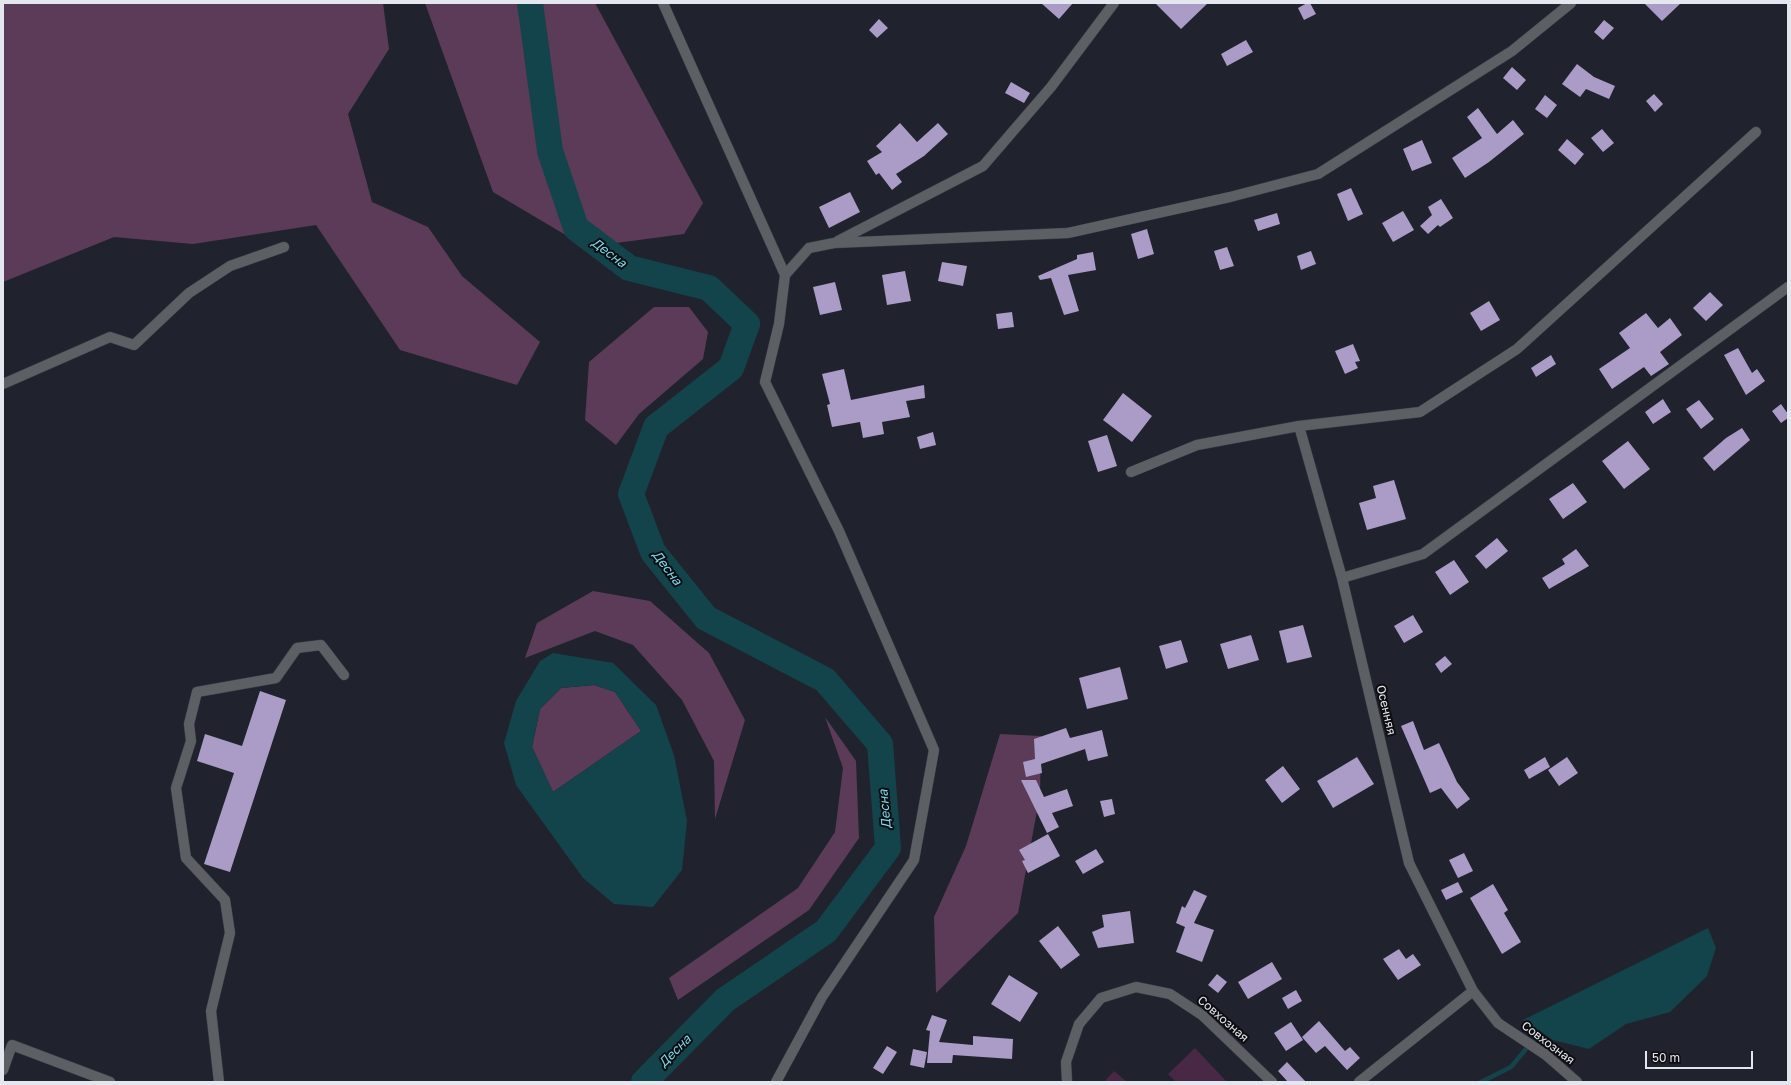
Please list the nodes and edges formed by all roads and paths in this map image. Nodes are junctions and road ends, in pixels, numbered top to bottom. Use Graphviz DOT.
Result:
graph roads {
  1 [pos="663,3"];
  2 [pos="1114,3"];
  3 [pos="1570,3"];
  4 [pos="1756,132"];
  5 [pos="834,243"];
  6 [pos="284,247"];
  7 [pos="785,275"];
  8 [pos="1788,287"];
  9 [pos="3,384"];
  10 [pos="1299,426"];
  11 [pos="1131,472"];
  12 [pos="1342,578"];
  13 [pos="344,675"];
  14 [pos="1473,991"];
  15 [pos="3,1070"];
  16 [pos="110,1082"];
  17 [pos="219,1082"];
  18 [pos="776,1082"];
  19 [pos="1067,1082"];
  20 [pos="1272,1082"];
  21 [pos="1359,1082"];
  22 [pos="1577,1082"];
  1 -- 7 [label="street"];
  2 -- 5 [label="street"];
  3 -- 5 [label="street"];
  4 -- 10 [label="street"];
  5 -- 7 [label="street"];
  6 -- 9 [label="street"];
  7 -- 18 [label="street"];
  8 -- 12 [label="street"];
  10 -- 11 [label="street"];
  10 -- 12 [label="street, Осенняя"];
  12 -- 14 [label="street, Осенняя"];
  13 -- 17 [label="street"];
  14 -- 21 [label="street"];
  14 -- 22 [label="street, Совхозная"];
  15 -- 16 [label="street"];
  19 -- 20 [label="street, Совхозная"];
}
